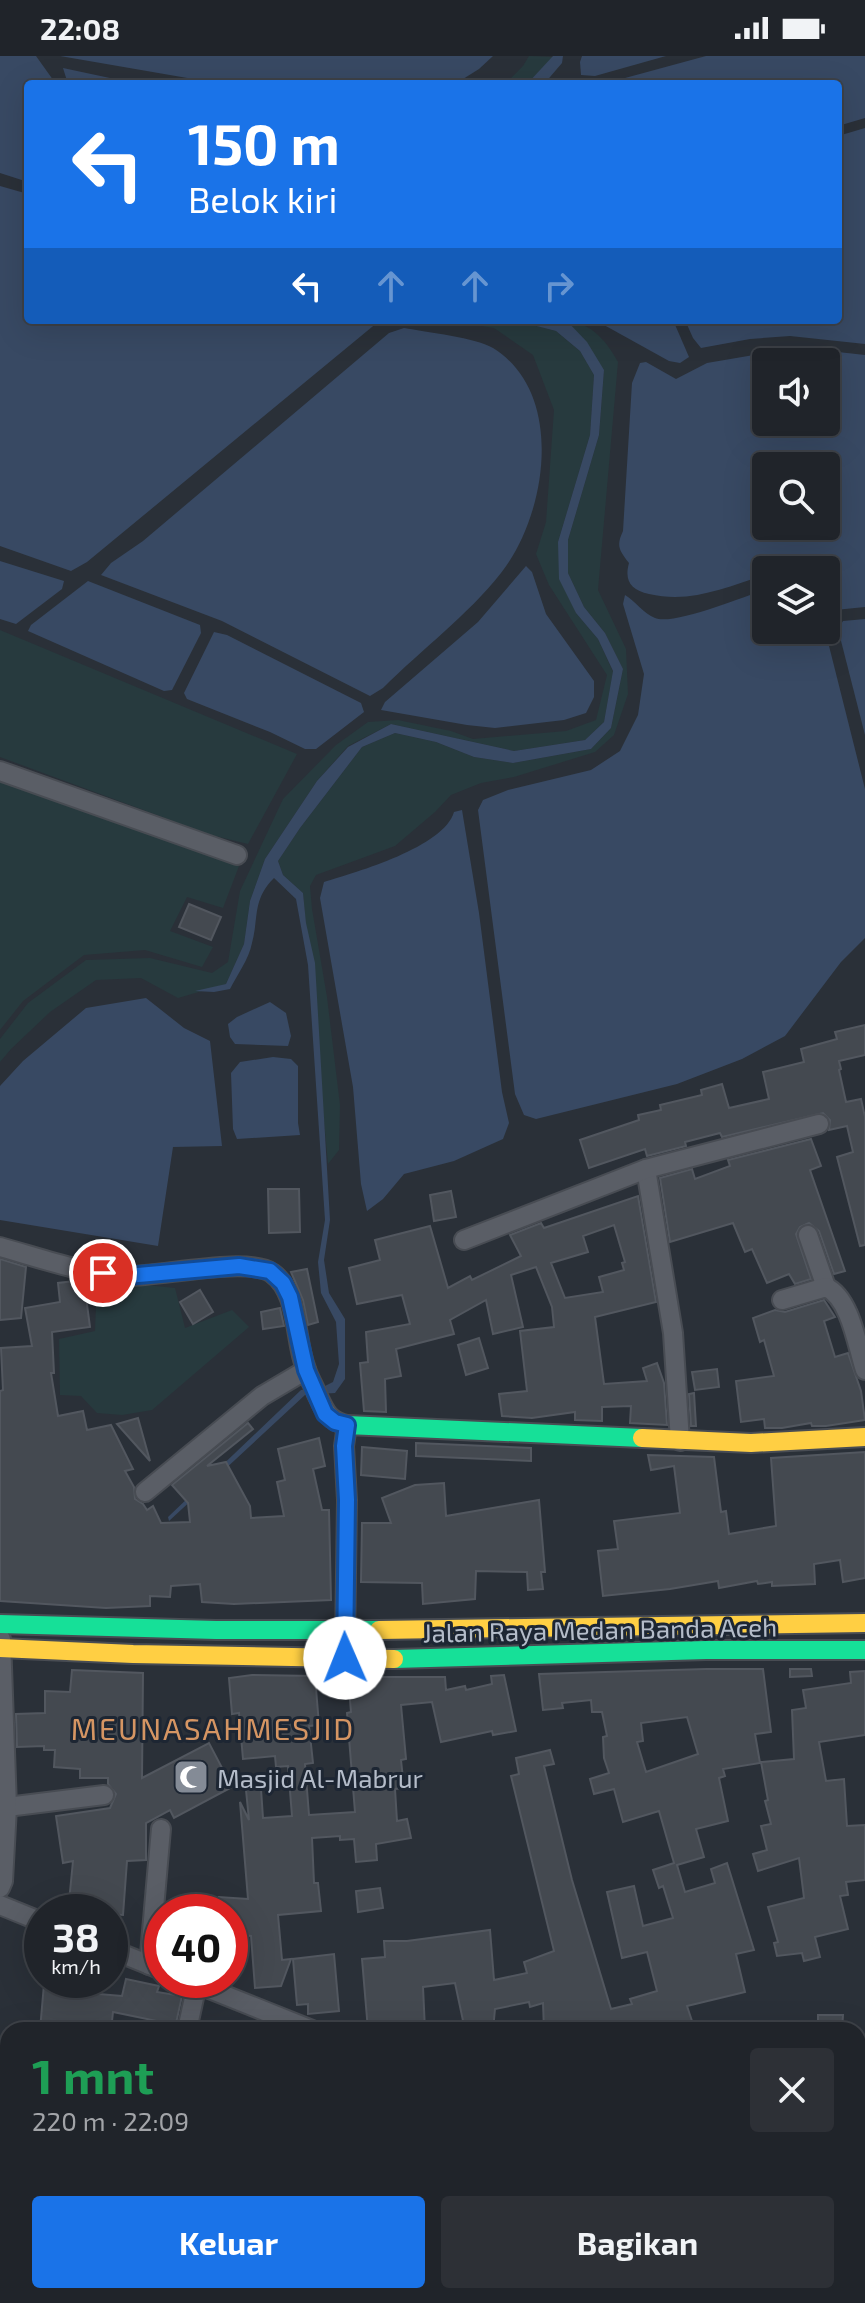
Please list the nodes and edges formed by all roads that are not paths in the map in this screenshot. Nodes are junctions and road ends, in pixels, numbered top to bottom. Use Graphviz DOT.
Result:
graph roads {
  1 [pos="0,771"];
  2 [pos="237,855"];
  3 [pos="819,1124"];
  4 [pos="646,1169"];
  5 [pos="808,1235"];
  6 [pos="464,1240"];
  7 [pos="0,1247"];
  8 [pos="826,1287"];
  9 [pos="782,1300"];
  10 [pos="865,1370"];
  11 [pos="309,1376"];
  12 [pos="347,1425"];
  13 [pos="865,1437"];
  14 [pos="680,1441"];
  15 [pos="145,1492"];
  16 [pos="865,1623"];
  17 [pos="0,1624"];
  18 [pos="192,1630"];
  19 [pos="344,1631"];
  20 [pos="0,1648"];
  21 [pos="865,1650"];
  22 [pos="192,1654"];
  23 [pos="345,1658"];
  24 [pos="104,1795"];
  25 [pos="7,1807"];
  26 [pos="161,1829"];
  27 [pos="0,1888"];
  28 [pos="159,1894"];
  29 [pos="0,1905"];
  30 [pos="24,1915"];
  31 [pos="190,1998"];
  32 [pos="226,1998"];
  33 [pos="188,2022"];
  34 [pos="277,2022"];
  1 -- 2 [label="street"];
  3 -- 4 [label="street"];
  4 -- 6 [label="street"];
  4 -- 14 [label="street"];
  5 -- 8 [label="street"];
  7 -- 11 [label="street"];
  8 -- 9 [label="street"];
  8 -- 10 [label="street"];
  11 -- 12 [label="street"];
  11 -- 15 [label="street"];
  12 -- 14 [label="main road"];
  12 -- 19 [label="main road"];
  13 -- 14 [label="main road"];
  16 -- 19 [label="main road, Jalan Raya Medan Banda Aceh"];
  17 -- 18 [label="main road, Jalan Raya Medan Banda Aceh"];
  17 -- 20 [label="street"];
  18 -- 19 [label="main road, Jalan Raya Medan Banda Aceh"];
  18 -- 22 [label="main road"];
  19 -- 23 [label="main road"];
  20 -- 22 [label="main road, Jalan Raya Medan Banda Aceh"];
  20 -- 25 [label="street"];
  21 -- 23 [label="main road, Jalan Raya Medan Banda Aceh"];
  22 -- 23 [label="main road, Jalan Raya Medan Banda Aceh"];
  24 -- 25 [label="street"];
  25 -- 27 [label="street"];
  26 -- 28 [label="street"];
  29 -- 30 [label="street"];
  31 -- 33 [label="street"];
  32 -- 34 [label="street"];
}
